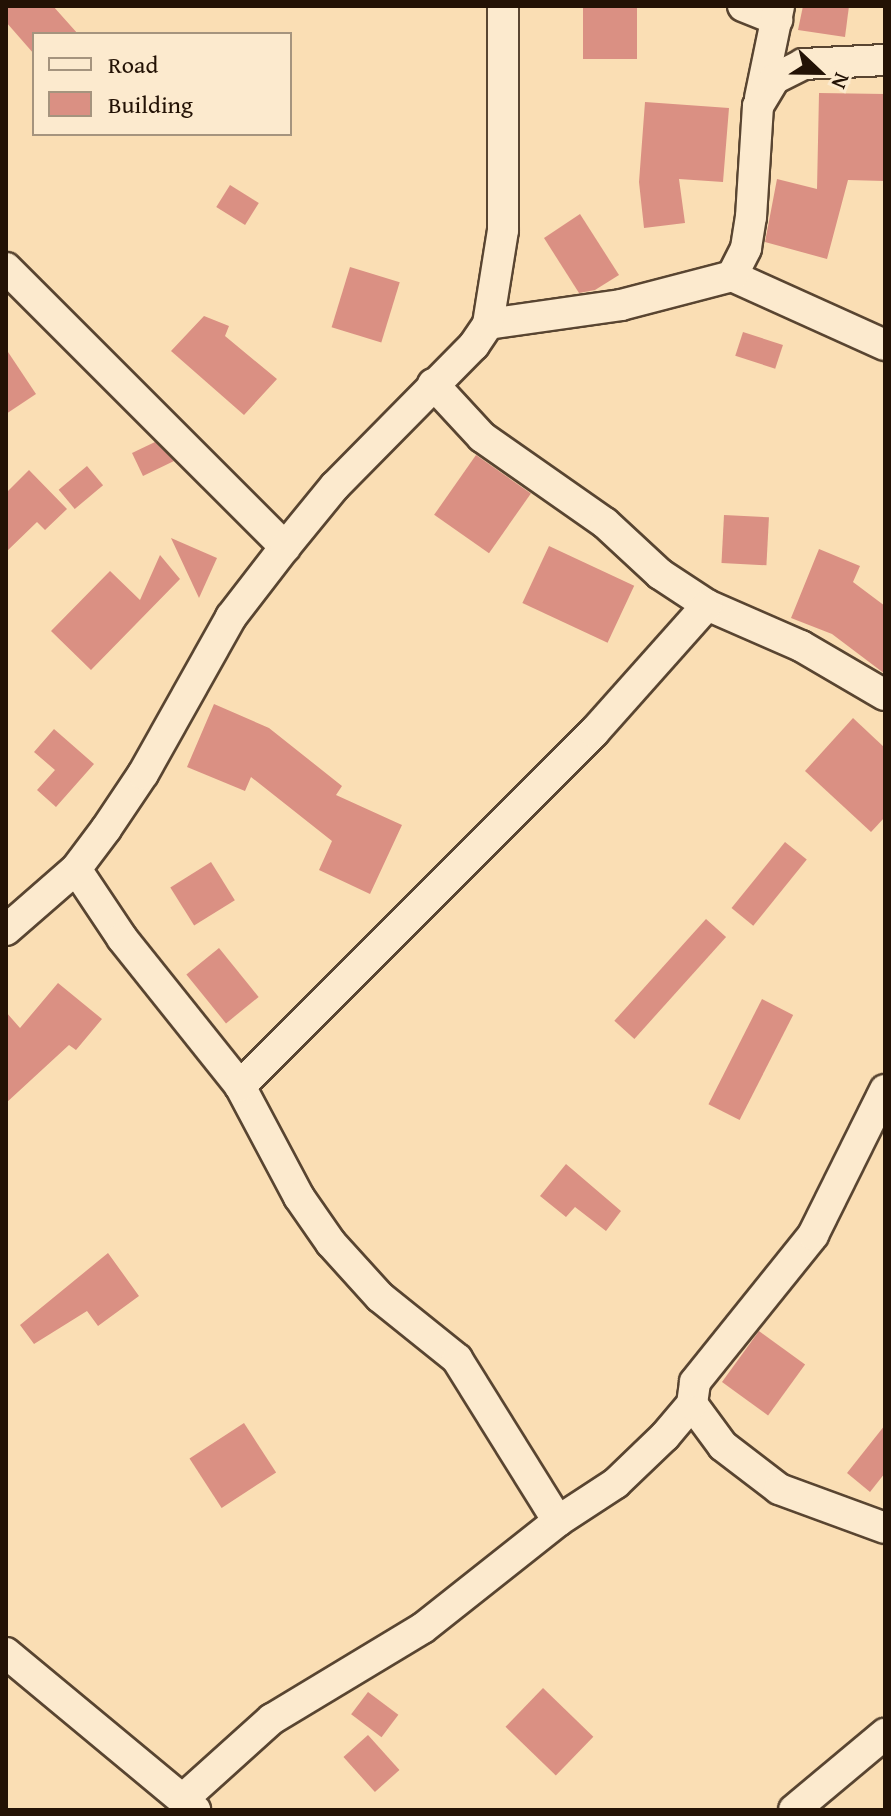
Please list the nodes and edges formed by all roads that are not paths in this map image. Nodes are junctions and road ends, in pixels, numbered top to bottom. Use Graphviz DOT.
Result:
graph roads {
  1 [pos="503,6"];
  2 [pos="743,6"];
  3 [pos="778,13"];
  4 [pos="885,60"];
  5 [pos="758,106"];
  6 [pos="732,276"];
  7 [pos="9,277"];
  8 [pos="488,324"];
  9 [pos="885,345"];
  10 [pos="433,384"];
  11 [pos="285,547"];
  12 [pos="707,605"];
  13 [pos="885,695"];
  14 [pos="76,869"];
  15 [pos="6,930"];
  16 [pos="240,1086"];
  17 [pos="885,1090"];
  18 [pos="692,1404"];
  19 [pos="558,1521"];
  20 [pos="885,1528"];
  21 [pos="6,1653"];
  22 [pos="885,1734"];
  23 [pos="189,1804"];
  24 [pos="794,1810"];
  1 -- 8 [label="street"];
  2 -- 3 [label="street"];
  3 -- 5 [label="street"];
  4 -- 5 [label="street"];
  5 -- 6 [label="street"];
  6 -- 8 [label="street"];
  6 -- 9 [label="street"];
  7 -- 11 [label="street"];
  8 -- 10 [label="street"];
  10 -- 11 [label="street"];
  10 -- 12 [label="street"];
  11 -- 14 [label="street"];
  12 -- 13 [label="street"];
  12 -- 16 [label="street"];
  14 -- 15 [label="street"];
  14 -- 16 [label="street"];
  16 -- 19 [label="street"];
  17 -- 18 [label="street"];
  18 -- 19 [label="street"];
  18 -- 20 [label="street"];
  19 -- 23 [label="street"];
  21 -- 23 [label="street"];
  22 -- 24 [label="street"];
}
